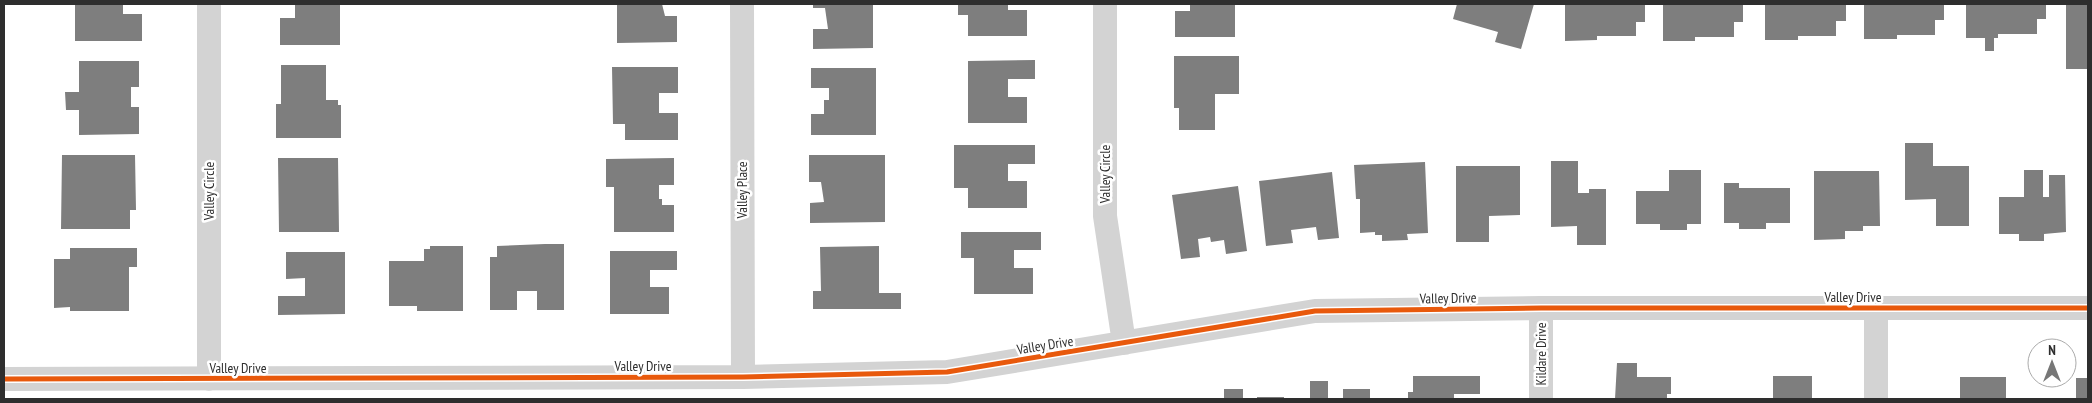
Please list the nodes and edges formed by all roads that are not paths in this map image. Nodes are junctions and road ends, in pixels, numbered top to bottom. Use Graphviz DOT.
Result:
graph roads {
  1 [pos="210,4"];
  2 [pos="742,4"];
  3 [pos="1105,4"];
  4 [pos="1541,308"];
  5 [pos="1876,308"];
  6 [pos="2088,308"];
  7 [pos="1124,343"];
  8 [pos="743,377"];
  9 [pos="4,378"];
  10 [pos="209,379"];
  11 [pos="1542,399"];
  12 [pos="1876,399"];
  1 -- 10 [label="street, Valley Circle"];
  2 -- 8 [label="street, Valley Place"];
  3 -- 7 [label="street, Valley Circle"];
  4 -- 5 [label="street, Valley Drive"];
  4 -- 7 [label="street, Valley Drive"];
  4 -- 11 [label="street, Kildare Drive"];
  5 -- 6 [label="street, Valley Drive"];
  5 -- 12 [label="street"];
  7 -- 8 [label="street, Valley Drive"];
  8 -- 10 [label="street, Valley Drive"];
  9 -- 10 [label="street, Valley Drive"];
}
